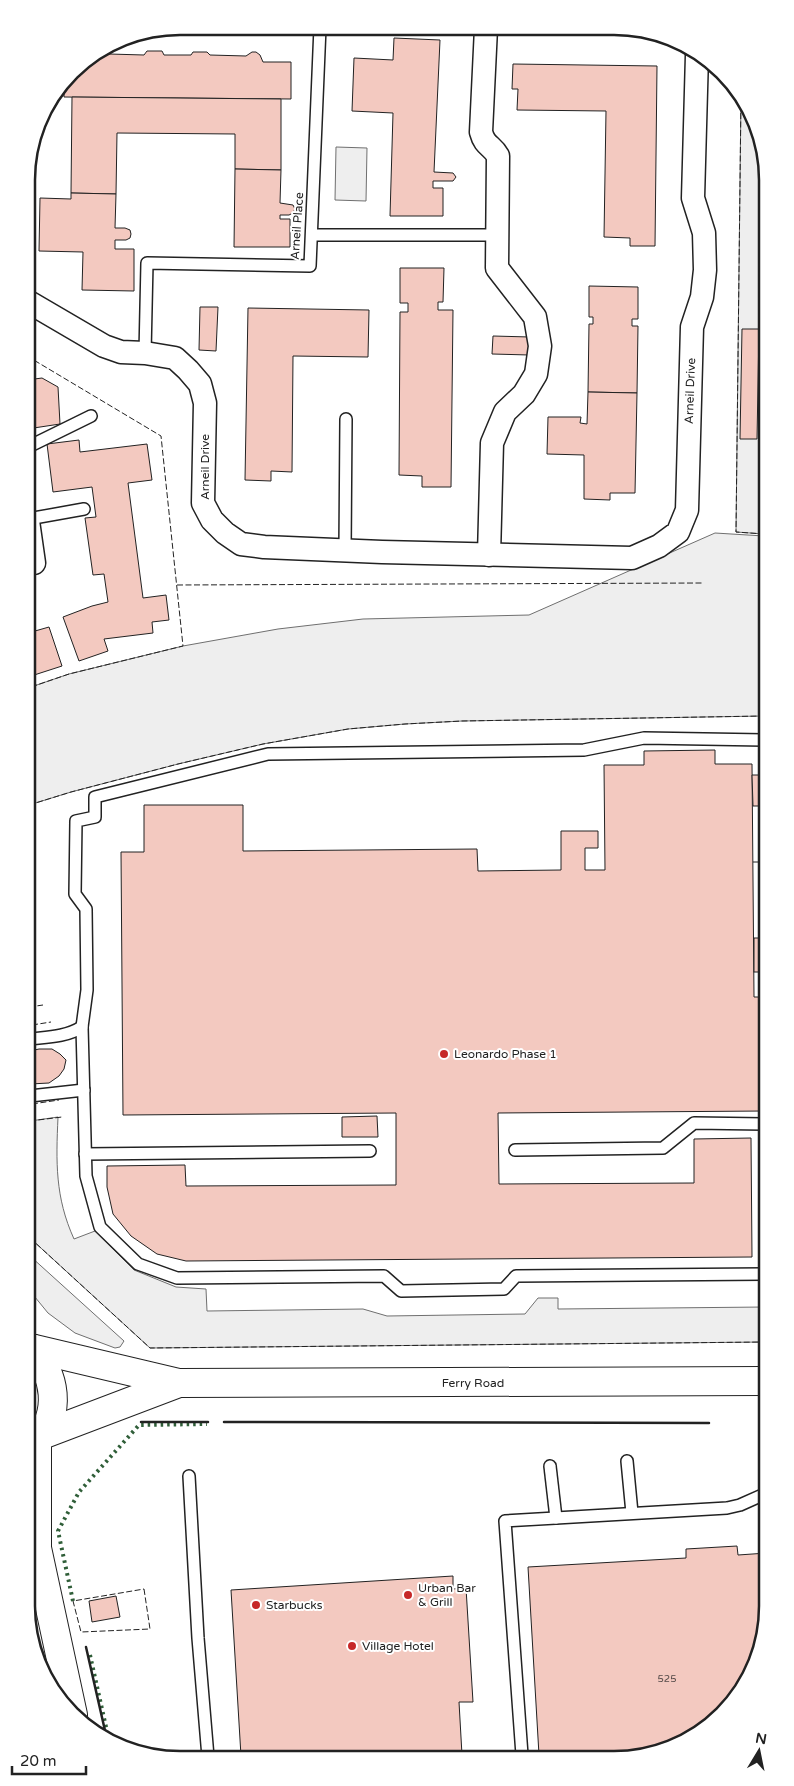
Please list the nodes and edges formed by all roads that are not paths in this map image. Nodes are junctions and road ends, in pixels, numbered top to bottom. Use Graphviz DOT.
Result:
graph roads {
  1 [pos="320,35"];
  2 [pos="486,35"];
  3 [pos="697,60"];
  4 [pos="312,235"];
  5 [pos="497,236"];
  6 [pos="35,306"];
  7 [pos="145,353"];
  8 [pos="92,416"];
  9 [pos="346,419"];
  10 [pos="35,444"];
  11 [pos="84,509"];
  12 [pos="35,519"];
  13 [pos="345,550"];
  14 [pos="489,555"];
  15 [pos="759,740"];
  16 [pos="82,1027"];
  17 [pos="35,1039"];
  18 [pos="84,1090"];
  19 [pos="35,1095"];
  20 [pos="759,1124"];
  21 [pos="516,1150"];
  22 [pos="370,1151"];
  23 [pos="85,1154"];
  24 [pos="759,1274"];
  25 [pos="35,1349"];
  26 [pos="35,1352"];
  27 [pos="759,1381"];
  28 [pos="180,1383"];
  29 [pos="36,1441"];
  30 [pos="627,1461"];
  31 [pos="550,1466"];
  32 [pos="189,1476"];
  33 [pos="35,1492"];
  34 [pos="759,1497"];
  35 [pos="632,1513"];
  36 [pos="556,1518"];
  37 [pos="35,1547"];
  38 [pos="69,1700"];
  39 [pos="207,1751"];
  40 [pos="522,1751"];
  1 -- 4 [label="lane, Arneil Place"];
  2 -- 5 [label="street"];
  3 -- 14 [label="street, Arneil Drive"];
  4 -- 5 [label="lane"];
  4 -- 7 [label="lane, Arneil Place"];
  5 -- 14 [label="street"];
  6 -- 7 [label="street, Arneil Drive"];
  7 -- 13 [label="street, Arneil Drive"];
  8 -- 10 [label="lane"];
  9 -- 13 [label="lane"];
  11 -- 12 [label="lane"];
  13 -- 14 [label="street, Arneil Drive"];
  15 -- 16 [label="lane"];
  16 -- 17 [label="lane"];
  16 -- 18 [label="lane"];
  18 -- 19 [label="lane"];
  18 -- 23 [label="lane"];
  20 -- 21 [label="lane"];
  22 -- 23 [label="lane"];
  23 -- 24 [label="lane"];
  25 -- 28 [label="main road, Ferry Road"];
  26 -- 29 [label="main road"];
  27 -- 28 [label="main road, Ferry Road"];
  28 -- 29 [label="main road, Ferry Road"];
  29 -- 33 [label="main road"];
  30 -- 35 [label="lane"];
  31 -- 36 [label="lane"];
  32 -- 39 [label="lane"];
  34 -- 35 [label="lane"];
  35 -- 36 [label="lane"];
  36 -- 40 [label="lane"];
  37 -- 38 [label="main road"];
}
